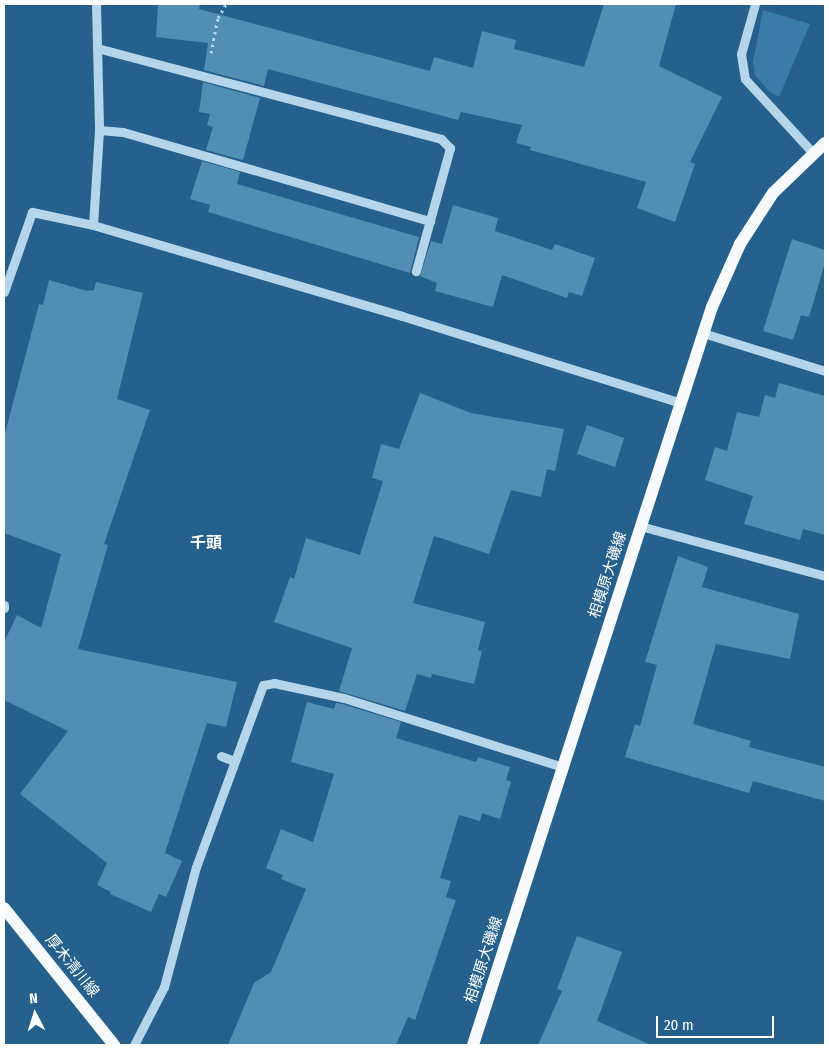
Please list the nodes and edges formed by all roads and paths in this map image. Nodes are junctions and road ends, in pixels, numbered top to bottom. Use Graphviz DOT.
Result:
graph roads {
  1 [pos="96,4"];
  2 [pos="226,4"];
  3 [pos="755,4"];
  4 [pos="97,48"];
  5 [pos="207,76"];
  6 [pos="98,130"];
  7 [pos="825,143"];
  8 [pos="814,153"];
  9 [pos="430,220"];
  10 [pos="94,224"];
  11 [pos="416,271"];
  12 [pos="4,292"];
  13 [pos="703,333"];
  14 [pos="825,371"];
  15 [pos="681,403"];
  16 [pos="640,526"];
  17 [pos="825,576"];
  18 [pos="220,756"];
  19 [pos="234,762"];
  20 [pos="564,766"];
  21 [pos="4,908"];
  22 [pos="114,1045"];
  23 [pos="134,1045"];
  24 [pos="473,1045"];
  1 -- 4 [label="street"];
  2 -- 5 [label="path"];
  3 -- 8 [label="street"];
  4 -- 5 [label="street"];
  4 -- 6 [label="street"];
  5 -- 9 [label="street"];
  6 -- 9 [label="street"];
  6 -- 10 [label="street"];
  7 -- 8 [label="main road, 相模原大磯線"];
  8 -- 13 [label="main road, 相模原大磯線"];
  9 -- 11 [label="street"];
  10 -- 12 [label="street"];
  10 -- 15 [label="street"];
  13 -- 14 [label="street"];
  13 -- 15 [label="main road, 相模原大磯線"];
  15 -- 16 [label="main road, 相模原大磯線"];
  16 -- 17 [label="street"];
  16 -- 20 [label="main road, 相模原大磯線"];
  18 -- 19 [label="street"];
  19 -- 20 [label="street"];
  19 -- 23 [label="street"];
  20 -- 24 [label="main road, 相模原大磯線"];
  21 -- 22 [label="main road, 厚木清川線"];
}
